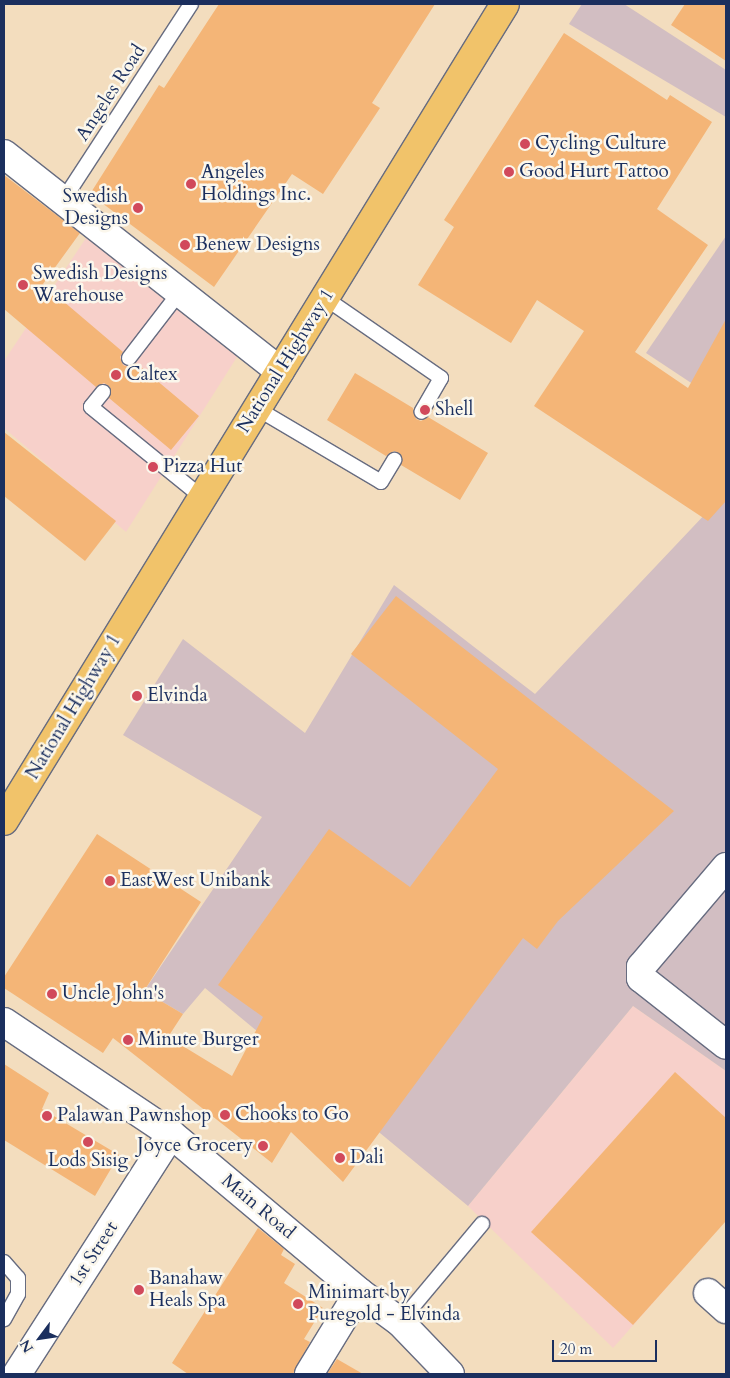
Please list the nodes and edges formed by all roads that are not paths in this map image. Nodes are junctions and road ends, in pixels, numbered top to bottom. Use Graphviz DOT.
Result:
graph roads {
  1 [pos="191,4"];
  2 [pos="505,4"];
  3 [pos="4,154"];
  4 [pos="62,202"];
  5 [pos="179,293"];
  6 [pos="325,298"];
  7 [pos="129,358"];
  8 [pos="280,370"];
  9 [pos="102,392"];
  10 [pos="256,408"];
  11 [pos="422,412"];
  12 [pos="394,460"];
  13 [pos="202,498"];
  14 [pos="4,821"];
  15 [pos="726,868"];
  16 [pos="4,1022"];
  17 [pos="726,1045"];
  18 [pos="171,1134"];
  19 [pos="482,1224"];
  20 [pos="4,1262"];
  21 [pos="360,1292"];
  22 [pos="4,1319"];
  23 [pos="400,1322"];
  24 [pos="17,1374"];
  25 [pos="309,1374"];
  26 [pos="450,1374"];
  1 -- 4 [label="lane, Angeles Road"];
  2 -- 6 [label="highway, National Highway 1"];
  3 -- 4 [label="street"];
  4 -- 5 [label="street"];
  5 -- 7 [label="lane"];
  5 -- 8 [label="street"];
  6 -- 8 [label="highway, National Highway 1"];
  6 -- 11 [label="lane"];
  8 -- 10 [label="highway, National Highway 1"];
  9 -- 13 [label="lane"];
  10 -- 12 [label="lane"];
  10 -- 13 [label="highway, National Highway 1"];
  13 -- 14 [label="highway, National Highway 1"];
  15 -- 17 [label="street"];
  16 -- 18 [label="street, Main Road"];
  18 -- 21 [label="street, Main Road"];
  18 -- 24 [label="street, 1st Street"];
  19 -- 23 [label="lane"];
  20 -- 22 [label="lane"];
  21 -- 23 [label="street, Main Road"];
  21 -- 25 [label="street"];
  23 -- 26 [label="street, Main Road"];
}
